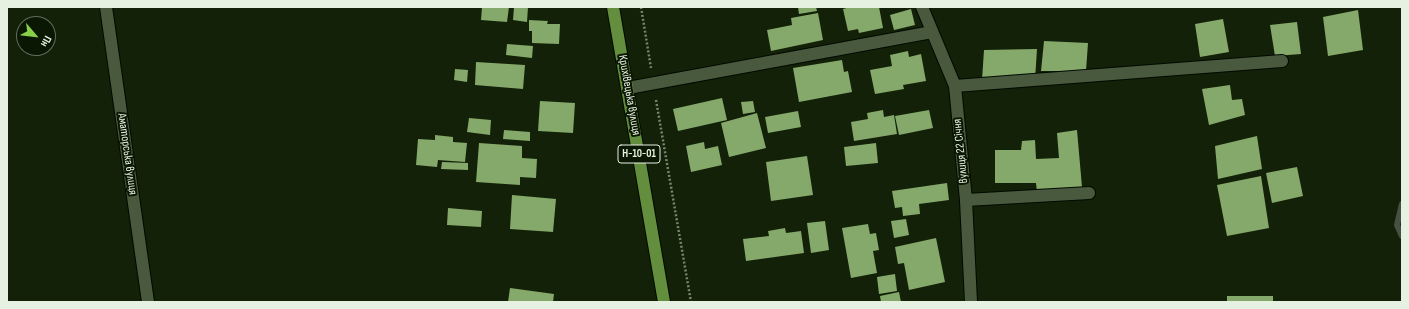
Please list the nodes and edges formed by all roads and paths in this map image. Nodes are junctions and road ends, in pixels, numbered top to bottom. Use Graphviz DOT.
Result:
graph roads {
  1 [pos="106,7"];
  2 [pos="613,7"];
  3 [pos="640,7"];
  4 [pos="922,7"];
  5 [pos="932,32"];
  6 [pos="1282,61"];
  7 [pos="654,83"];
  8 [pos="954,86"];
  9 [pos="628,88"];
  10 [pos="1089,193"];
  11 [pos="966,200"];
  12 [pos="148,302"];
  13 [pos="664,302"];
  14 [pos="690,302"];
  15 [pos="971,302"];
  1 -- 12 [label="street, Аматорська вулиця"];
  2 -- 9 [label="main road, Крихівецька вулиця / Н-10-01"];
  3 -- 7 [label="path"];
  4 -- 5 [label="street, вулиця 22 Січня"];
  5 -- 7 [label="street"];
  5 -- 8 [label="street, вулиця 22 Січня"];
  6 -- 8 [label="street"];
  7 -- 9 [label="street"];
  7 -- 14 [label="path"];
  8 -- 11 [label="street, вулиця 22 Січня"];
  9 -- 13 [label="main road, Крихівецька вулиця / Н-10-01"];
  10 -- 11 [label="street"];
  11 -- 15 [label="street, вулиця 22 Січня"];
}
